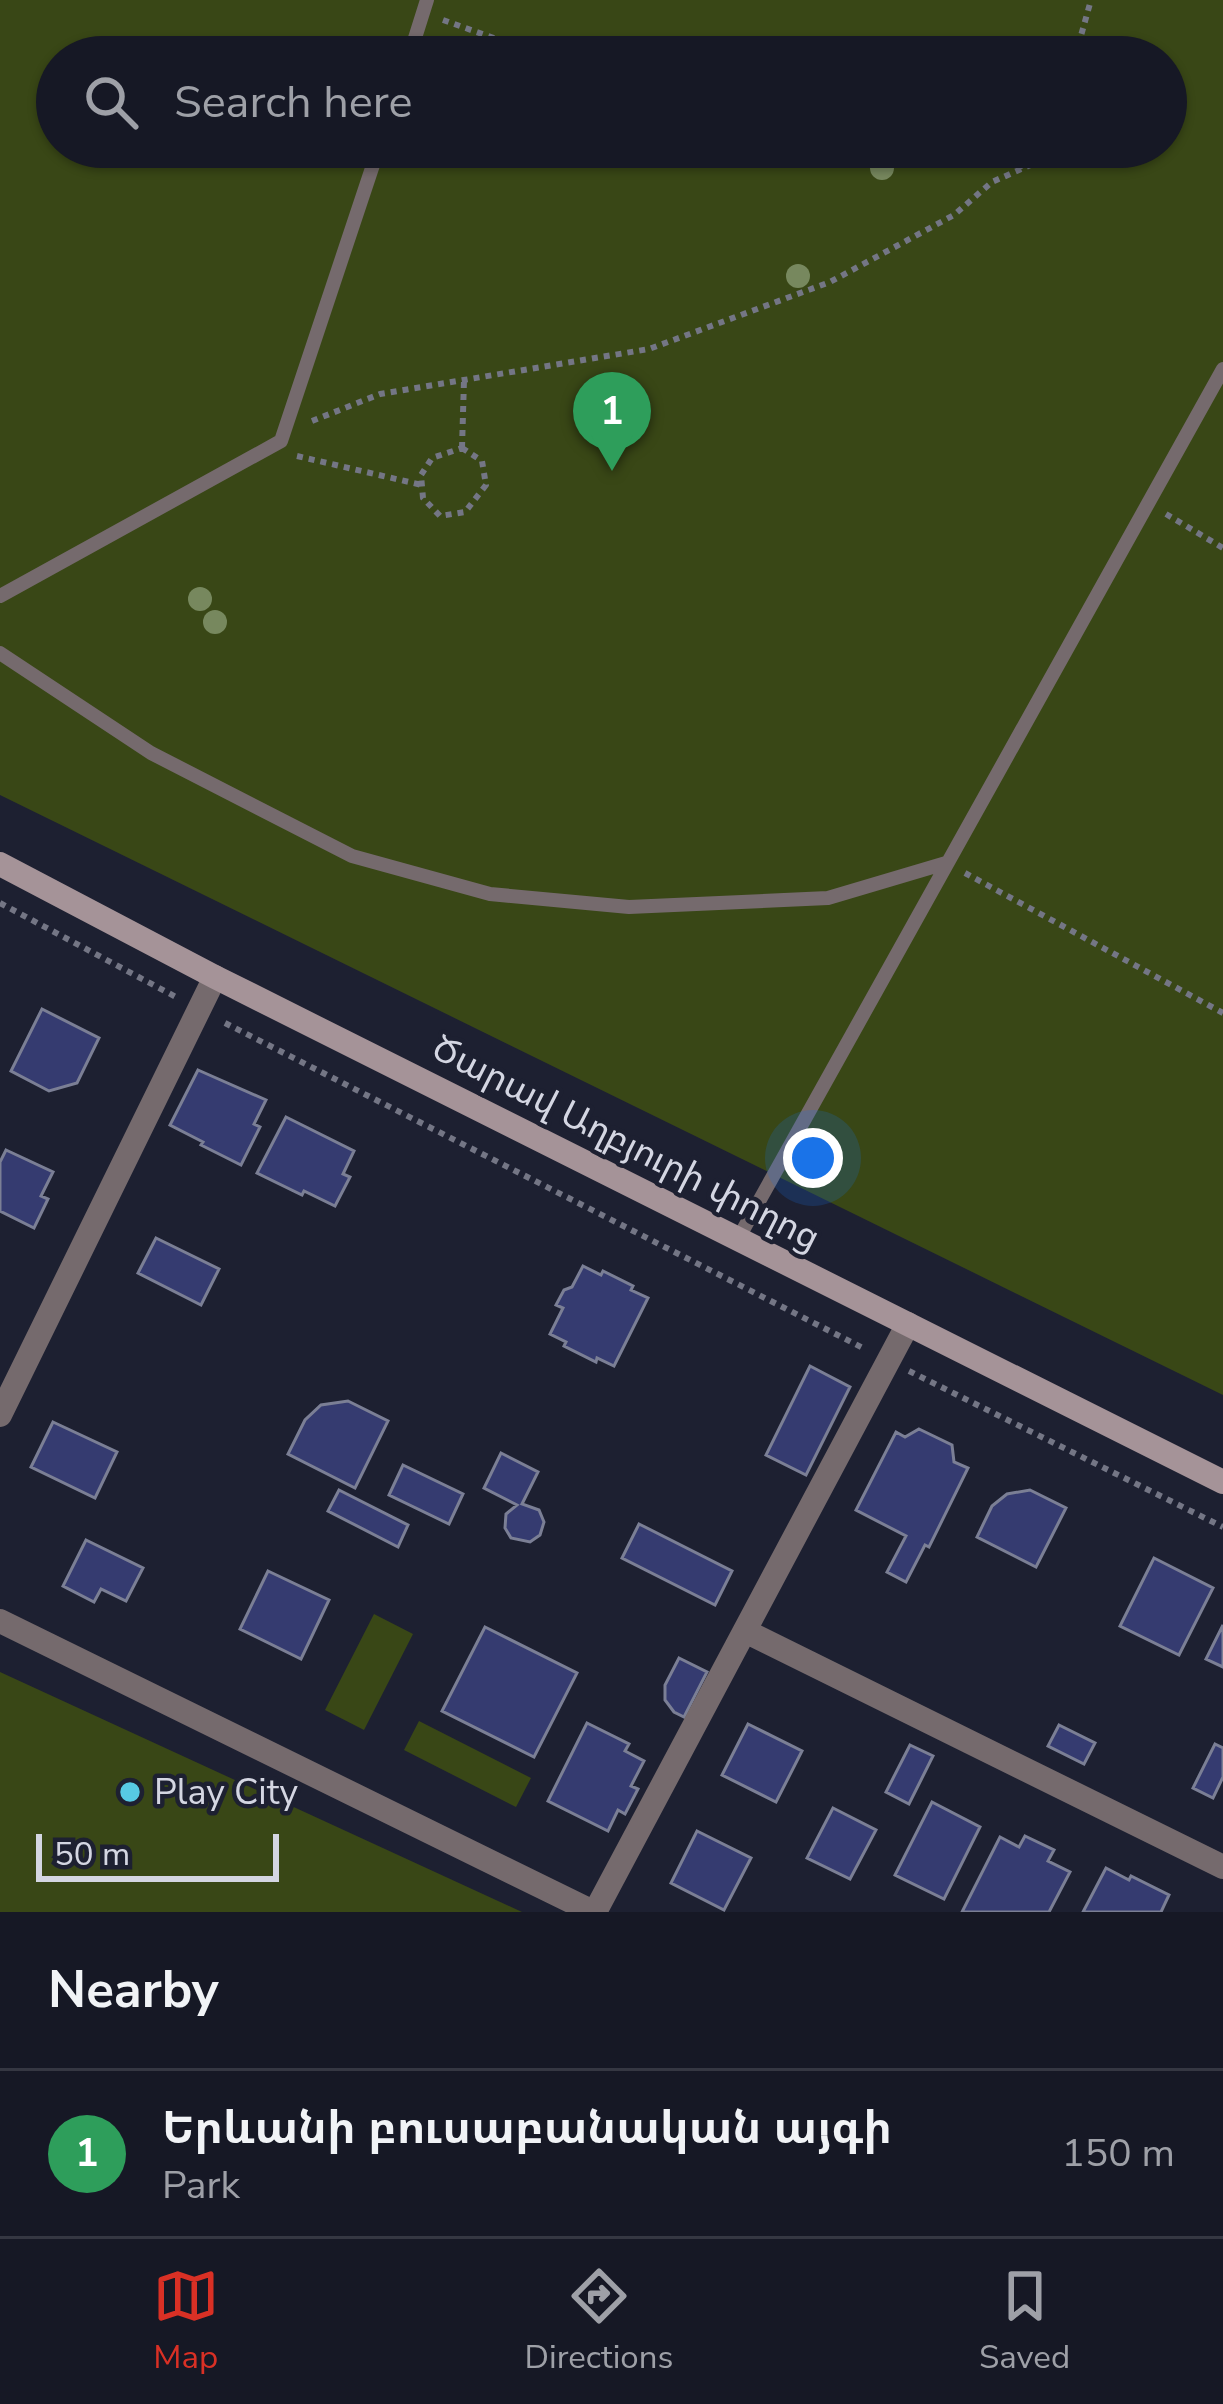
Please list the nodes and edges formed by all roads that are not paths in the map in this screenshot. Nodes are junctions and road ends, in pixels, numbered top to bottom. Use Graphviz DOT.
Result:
graph roads {
  1 [pos="425,6"];
  2 [pos="416,36"];
  3 [pos="372,168"];
  4 [pos="1223,369"];
  5 [pos="0,596"];
  6 [pos="0,652"];
  7 [pos="946,863"];
  8 [pos="0,864"];
  9 [pos="215,977"];
  10 [pos="738,1239"];
  11 [pos="908,1324"];
  12 [pos="0,1415"];
  13 [pos="1223,1481"];
  14 [pos="0,1621"];
  15 [pos="745,1631"];
  16 [pos="1223,1867"];
  17 [pos="594,1912"];
  1 -- 2 [label="lane"];
  3 -- 5 [label="lane"];
  4 -- 7 [label="lane"];
  6 -- 7 [label="lane"];
  7 -- 10 [label="lane"];
  8 -- 9 [label="main road, Ծարավ Աղբյուրի փողոց"];
  9 -- 10 [label="main road, Ծարավ Աղբյուրի փողոց"];
  9 -- 12 [label="street"];
  10 -- 11 [label="main road, Ծարավ Աղբյուրի փողոց"];
  11 -- 13 [label="main road, Ծարավ Աղբյուրի փողոց"];
  11 -- 15 [label="street"];
  14 -- 17 [label="street"];
  15 -- 16 [label="street"];
  15 -- 17 [label="street"];
}
